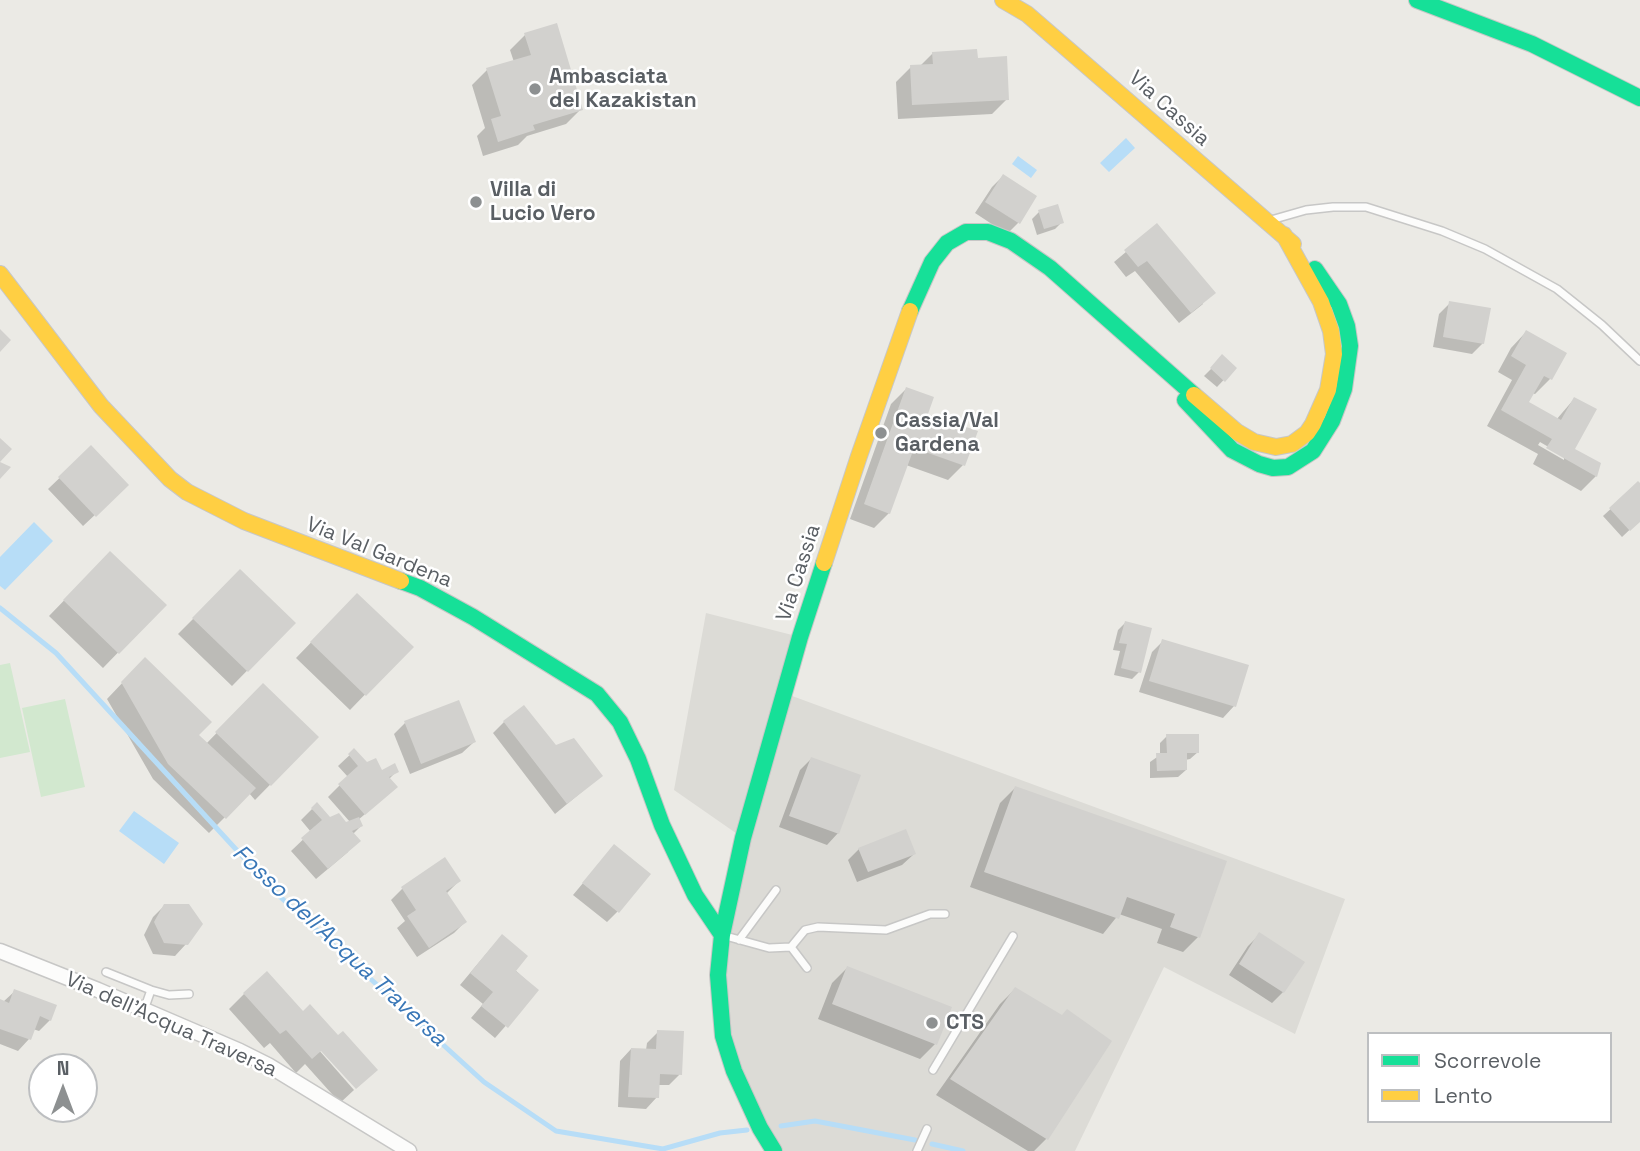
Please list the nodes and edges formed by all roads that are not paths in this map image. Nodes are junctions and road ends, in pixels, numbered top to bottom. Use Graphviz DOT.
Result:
graph roads {
  1 [pos="1003,0"];
  2 [pos="1418,0"];
  3 [pos="1028,7"];
  4 [pos="1640,98"];
  5 [pos="1267,221"];
  6 [pos="0,274"];
  7 [pos="1640,361"];
  8 [pos="776,890"];
  9 [pos="945,914"];
  10 [pos="722,935"];
  11 [pos="1013,936"];
  12 [pos="739,940"];
  13 [pos="791,947"];
  14 [pos="0,951"];
  15 [pos="807,968"];
  16 [pos="106,972"];
  17 [pos="151,990"];
  18 [pos="189,994"];
  19 [pos="144,1010"];
  20 [pos="933,1070"];
  21 [pos="927,1129"];
  22 [pos="409,1151"];
  23 [pos="774,1151"];
  24 [pos="917,1151"];
  1 -- 3 [label="street, Via Cassia"];
  2 -- 4 [label="street"];
  3 -- 5 [label="street, Via Cassia"];
  5 -- 7 [label="lane"];
  5 -- 10 [label="street, Via Cassia"];
  6 -- 10 [label="street, Via Val Gardena"];
  8 -- 12 [label="lane"];
  9 -- 13 [label="lane"];
  10 -- 12 [label="lane"];
  10 -- 23 [label="street, Via Cassia"];
  11 -- 20 [label="lane"];
  12 -- 13 [label="lane"];
  13 -- 15 [label="lane"];
  14 -- 19 [label="street, Via dell'Acqua Traversa"];
  16 -- 17 [label="lane"];
  17 -- 18 [label="lane"];
  17 -- 19 [label="lane"];
  19 -- 22 [label="street, Via dell'Acqua Traversa"];
  21 -- 24 [label="lane"];
}
